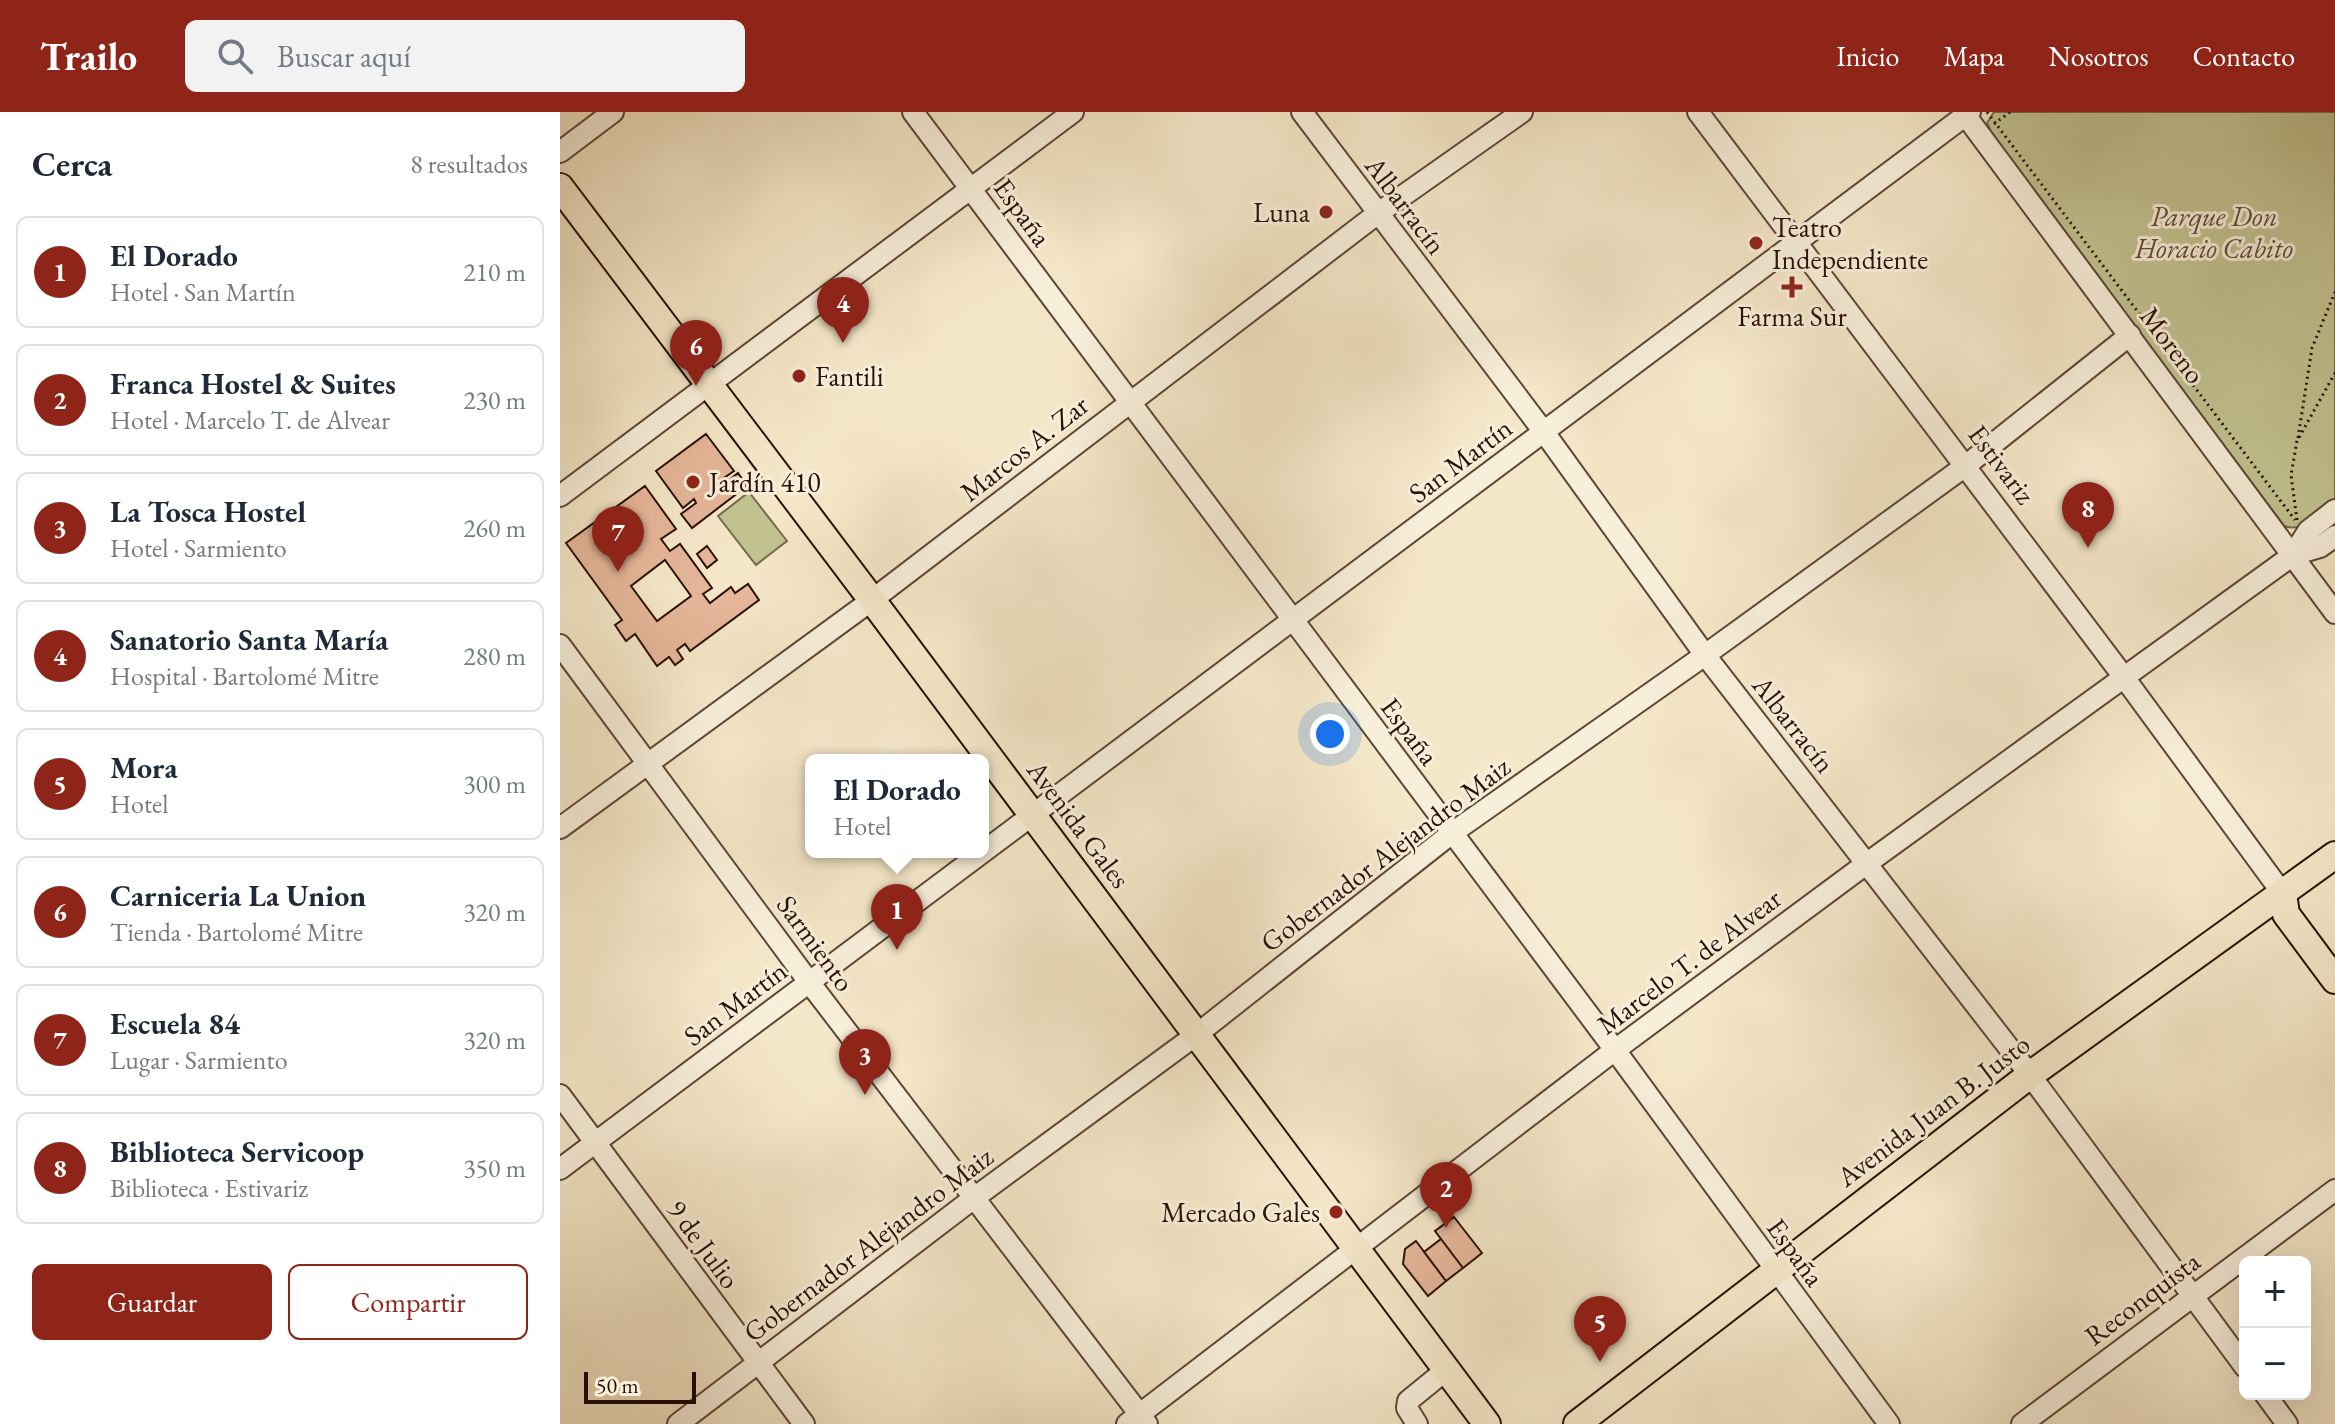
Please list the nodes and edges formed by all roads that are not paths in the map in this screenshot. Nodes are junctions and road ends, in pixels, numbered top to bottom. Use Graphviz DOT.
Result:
graph roads {
  1 [pos="613,112"];
  2 [pos="913,112"];
  3 [pos="1073,112"];
  4 [pos="1302,112"];
  5 [pos="1522,112"];
  6 [pos="1698,112"];
  7 [pos="1967,113"];
  8 [pos="560,152"];
  9 [pos="560,187"];
  10 [pos="971,189"];
  11 [pos="1377,214"];
  12 [pos="1797,244"];
  13 [pos="2130,335"];
  14 [pos="709,387"];
  15 [pos="1129,403"];
  16 [pos="1544,432"];
  17 [pos="1964,467"];
  18 [pos="560,496"];
  19 [pos="2335,510"];
  20 [pos="2335,536"];
  21 [pos="2293,555"];
  22 [pos="872,600"];
  23 [pos="2335,613"];
  24 [pos="1292,619"];
  25 [pos="560,645"];
  26 [pos="1705,655"];
  27 [pos="2123,676"];
  28 [pos="987,754"];
  29 [pos="989,757"];
  30 [pos="649,762"];
  31 [pos="1032,815"];
  32 [pos="560,828"];
  33 [pos="1452,833"];
  34 [pos="989,847"];
  35 [pos="2335,855"];
  36 [pos="975,858"];
  37 [pos="1866,864"];
  38 [pos="2283,894"];
  39 [pos="2335,953"];
  40 [pos="2335,980"];
  41 [pos="809,982"];
  42 [pos="1196,1035"];
  43 [pos="1615,1050"];
  44 [pos="2030,1075"];
  45 [pos="560,1095"];
  46 [pos="595,1143"];
  47 [pos="560,1169"];
  48 [pos="2335,1190"];
  49 [pos="974,1198"];
  50 [pos="1357,1251"];
  51 [pos="1774,1271"];
  52 [pos="2192,1295"];
  53 [pos="2239,1359"];
  54 [pos="757,1364"];
  55 [pos="1446,1370"];
  56 [pos="2269,1400"];
  57 [pos="1138,1421"];
  58 [pos="678,1424"];
  59 [pos="804,1424"];
  60 [pos="1417,1424"];
  61 [pos="1487,1424"];
  62 [pos="1577,1424"];
  63 [pos="1889,1424"];
  64 [pos="2022,1424"];
  65 [pos="2287,1424"];
  1 -- 8 [label="street"];
  2 -- 10 [label="street, España"];
  3 -- 10 [label="street"];
  4 -- 11 [label="street, Albarracín"];
  5 -- 11 [label="street, Marcos A. Zar"];
  6 -- 12 [label="street, Estivariz"];
  7 -- 12 [label="street, San Martín"];
  7 -- 13 [label="street, Moreno"];
  9 -- 14 [label="main road, Avenida Gales"];
  10 -- 14 [label="street"];
  10 -- 15 [label="street, España"];
  11 -- 15 [label="street, Marcos A. Zar"];
  11 -- 16 [label="street, Albarracín"];
  12 -- 16 [label="street, San Martín"];
  12 -- 17 [label="street, Estivariz"];
  13 -- 17 [label="street, Gobernador Alejandro Maiz"];
  13 -- 21 [label="street, Moreno"];
  14 -- 18 [label="street"];
  14 -- 22 [label="main road, Avenida Gales"];
  15 -- 22 [label="street, Marcos A. Zar"];
  15 -- 24 [label="street, España"];
  16 -- 24 [label="street, San Martín"];
  16 -- 26 [label="street, Albarracín"];
  17 -- 26 [label="street, Gobernador Alejandro Maiz"];
  17 -- 27 [label="street, Estivariz"];
  19 -- 21 [label="street, Marcelo T. de Alvear"];
  20 -- 21 [label="street, Marcelo T. de Alvear"];
  21 -- 23 [label="street, Moreno"];
  21 -- 27 [label="street, Marcelo T. de Alvear"];
  22 -- 28 [label="main road, Avenida Gales"];
  22 -- 30 [label="street, Marcos A. Zar"];
  24 -- 31 [label="street, San Martín"];
  24 -- 33 [label="street, España"];
  25 -- 30 [label="street, Sarmiento"];
  26 -- 33 [label="street, Gobernador Alejandro Maiz"];
  26 -- 37 [label="street, Albarracín"];
  27 -- 37 [label="street, Marcelo T. de Alvear"];
  27 -- 38 [label="street, Estivariz"];
  29 -- 31 [label="main road, Avenida Gales"];
  30 -- 32 [label="street, Marcos A. Zar"];
  30 -- 41 [label="street, Sarmiento"];
  31 -- 34 [label="street, San Martín"];
  31 -- 42 [label="main road, Avenida Gales"];
  33 -- 42 [label="street, Gobernador Alejandro Maiz"];
  33 -- 43 [label="street, España"];
  35 -- 38 [label="main road, Avenida Juan B. Justo"];
  36 -- 41 [label="street, San Martín"];
  37 -- 43 [label="street, Marcelo T. de Alvear"];
  37 -- 44 [label="street, Albarracín"];
  38 -- 39 [label="main road, Estivariz"];
  38 -- 40 [label="main road, Estivariz"];
  38 -- 44 [label="main road, Avenida Juan B. Justo"];
  41 -- 46 [label="street, San Martín"];
  41 -- 49 [label="street, Sarmiento"];
  42 -- 49 [label="street, Gobernador Alejandro Maiz"];
  42 -- 50 [label="main road, Avenida Gales"];
  43 -- 50 [label="street, Marcelo T. de Alvear"];
  43 -- 51 [label="street, España"];
  44 -- 51 [label="main road, Avenida Juan B. Justo"];
  44 -- 52 [label="street, Albarracín"];
  45 -- 46 [label="street, 9 de Julio"];
  46 -- 47 [label="street, San Martín"];
  46 -- 54 [label="street, 9 de Julio"];
  48 -- 52 [label="street, Reconquista"];
  49 -- 54 [label="street, Gobernador Alejandro Maiz"];
  49 -- 57 [label="street, Sarmiento"];
  50 -- 55 [label="main road, Avenida Gales"];
  50 -- 57 [label="street, Marcelo T. de Alvear"];
  51 -- 62 [label="main road, Avenida Juan B. Justo"];
  51 -- 63 [label="street, España"];
  52 -- 53 [label="street, Albarracín"];
  52 -- 64 [label="street, Reconquista"];
  54 -- 58 [label="street, Gobernador Alejandro Maiz"];
  54 -- 59 [label="street, 9 de Julio"];
  55 -- 60 [label="street"];
  55 -- 61 [label="main road, Avenida Gales"];
  56 -- 65 [label="street"];
}
